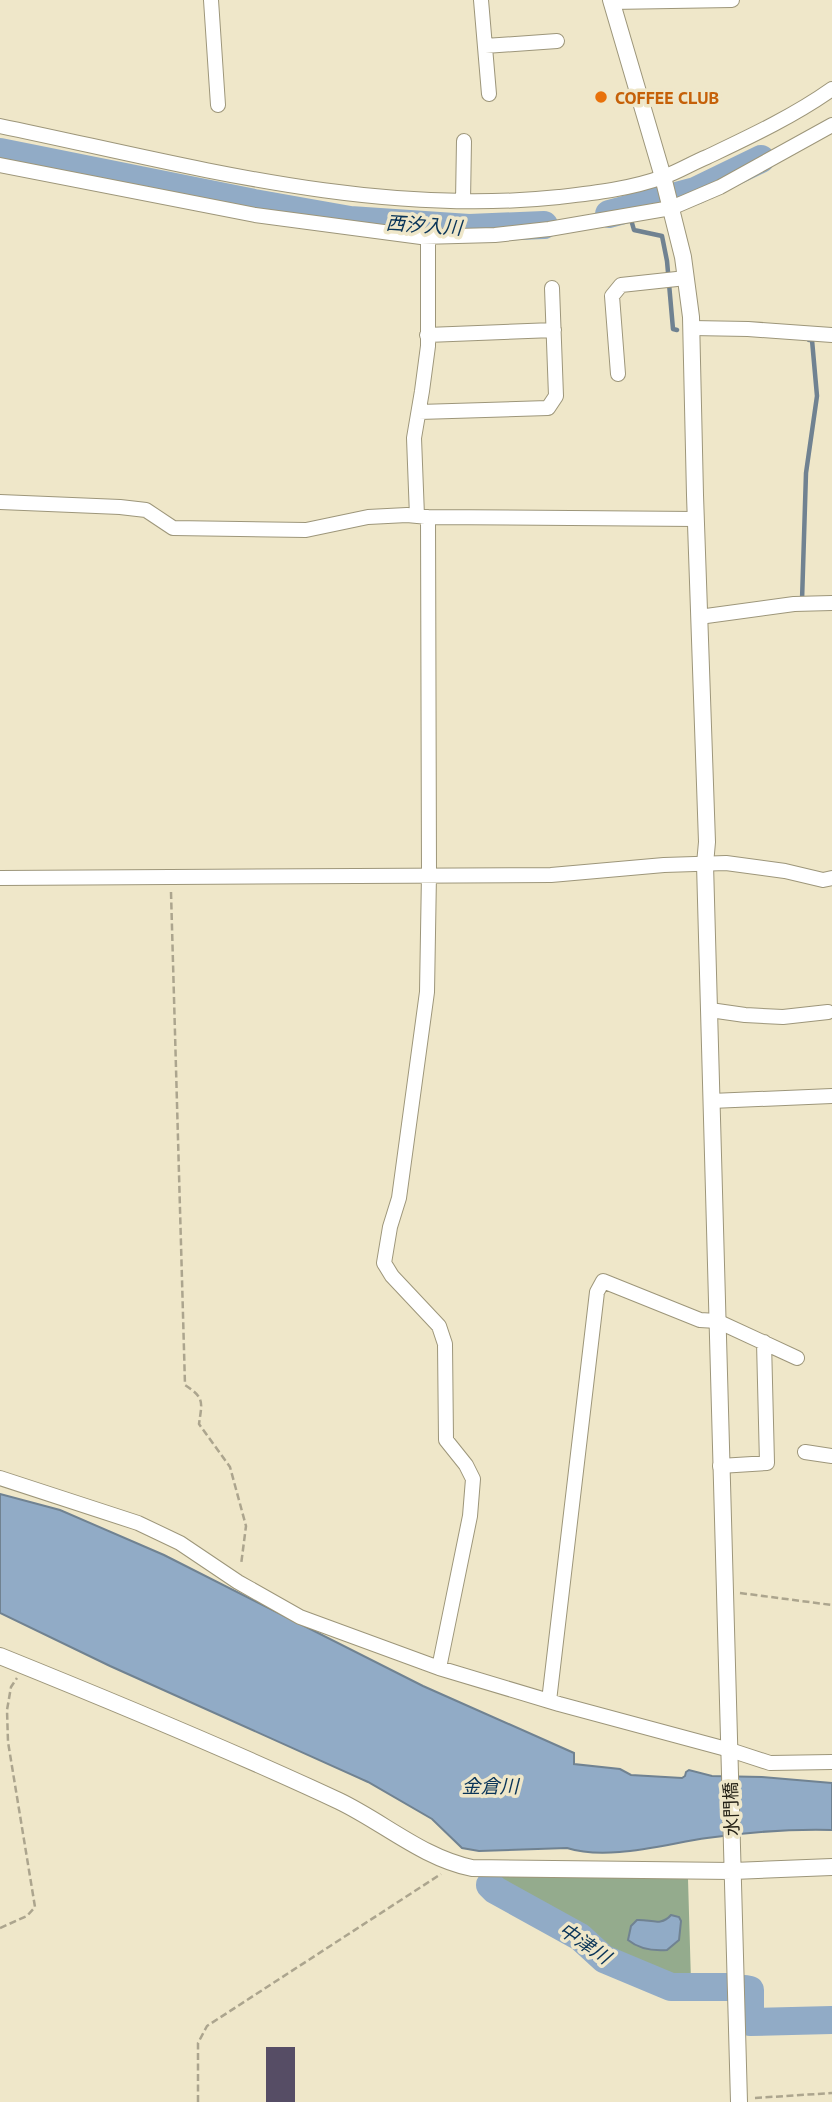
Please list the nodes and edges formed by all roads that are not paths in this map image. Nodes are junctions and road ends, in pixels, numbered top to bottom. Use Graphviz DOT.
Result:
graph roads {
  1 [pos="211,0"];
  2 [pos="481,0"];
  3 [pos="717,0"];
  4 [pos="732,0"];
  5 [pos="611,1"];
  6 [pos="557,41"];
  7 [pos="485,46"];
  8 [pos="832,89"];
  9 [pos="489,94"];
  10 [pos="218,105"];
  11 [pos="832,125"];
  12 [pos="0,126"];
  13 [pos="464,141"];
  14 [pos="0,164"];
  15 [pos="663,177"];
  16 [pos="463,201"];
  17 [pos="671,208"];
  18 [pos="428,237"];
  19 [pos="675,280"];
  20 [pos="552,288"];
  21 [pos="692,328"];
  22 [pos="554,330"];
  23 [pos="427,335"];
  24 [pos="832,335"];
  25 [pos="618,374"];
  26 [pos="419,412"];
  27 [pos="0,502"];
  28 [pos="422,516"];
  29 [pos="696,519"];
  30 [pos="832,603"];
  31 [pos="699,617"];
  32 [pos="705,864"];
  33 [pos="429,874"];
  34 [pos="0,878"];
  35 [pos="832,878"];
  36 [pos="710,1010"];
  37 [pos="828,1012"];
  38 [pos="832,1096"];
  39 [pos="711,1101"];
  40 [pos="716,1321"];
  41 [pos="764,1342"];
  42 [pos="797,1359"];
  43 [pos="805,1452"];
  44 [pos="832,1456"];
  45 [pos="720,1466"];
  46 [pos="0,1478"];
  47 [pos="0,1656"];
  48 [pos="439,1668"];
  49 [pos="549,1701"];
  50 [pos="730,1753"];
  51 [pos="832,1762"];
  52 [pos="733,1866"];
  53 [pos="832,1867"];
  54 [pos="739,2100"];
  1 -- 10 [label="street"];
  2 -- 7 [label="street"];
  3 -- 4 [label="street"];
  3 -- 5 [label="street"];
  5 -- 15 [label="street, 水門橋"];
  6 -- 7 [label="street"];
  7 -- 9 [label="street"];
  8 -- 15 [label="street"];
  11 -- 17 [label="street"];
  12 -- 16 [label="street"];
  13 -- 16 [label="street"];
  14 -- 18 [label="street"];
  15 -- 16 [label="street"];
  15 -- 17 [label="street, 水門橋"];
  17 -- 18 [label="street"];
  17 -- 19 [label="street, 水門橋"];
  18 -- 23 [label="street"];
  19 -- 21 [label="street, 水門橋"];
  19 -- 25 [label="street"];
  20 -- 22 [label="street"];
  21 -- 24 [label="street"];
  21 -- 29 [label="street, 水門橋"];
  22 -- 23 [label="street"];
  22 -- 26 [label="street"];
  23 -- 26 [label="street"];
  26 -- 28 [label="street"];
  27 -- 28 [label="street"];
  28 -- 29 [label="street"];
  28 -- 33 [label="street"];
  29 -- 31 [label="street, 水門橋"];
  30 -- 31 [label="street"];
  31 -- 32 [label="street, 水門橋"];
  32 -- 33 [label="street"];
  32 -- 35 [label="street"];
  32 -- 36 [label="street, 水門橋"];
  33 -- 34 [label="street"];
  33 -- 48 [label="street"];
  36 -- 37 [label="street"];
  36 -- 39 [label="street, 水門橋"];
  38 -- 39 [label="street"];
  39 -- 40 [label="street, 水門橋"];
  40 -- 41 [label="street"];
  40 -- 45 [label="street, 水門橋"];
  40 -- 49 [label="street"];
  41 -- 42 [label="street"];
  41 -- 45 [label="street"];
  43 -- 44 [label="street"];
  45 -- 50 [label="street, 水門橋"];
  46 -- 48 [label="street"];
  47 -- 52 [label="street"];
  48 -- 49 [label="street"];
  49 -- 50 [label="street"];
  50 -- 51 [label="street"];
  50 -- 52 [label="street, 水門橋"];
  52 -- 53 [label="street"];
  52 -- 54 [label="street, 水門橋"];
}
